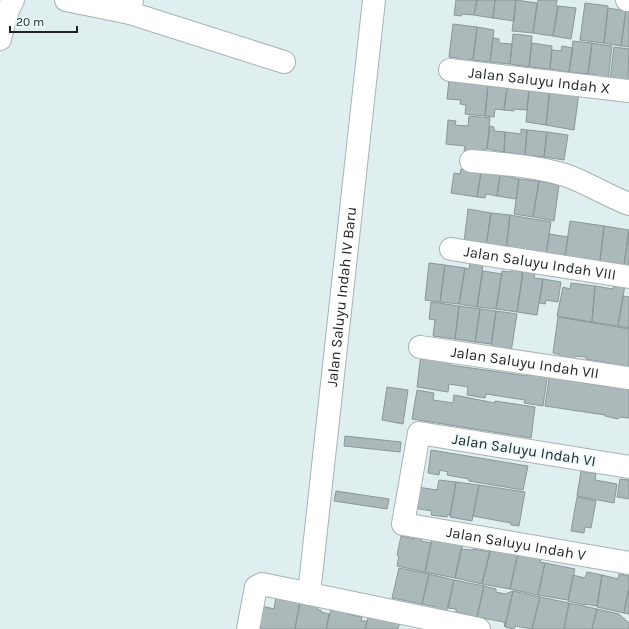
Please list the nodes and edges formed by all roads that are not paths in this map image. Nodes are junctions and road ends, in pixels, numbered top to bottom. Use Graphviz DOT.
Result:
graph roads {
  1 [pos="66,0"];
  2 [pos="374,0"];
  3 [pos="12,2"];
  4 [pos="131,7"];
  5 [pos="0,39"];
  6 [pos="284,62"];
  7 [pos="450,70"];
  8 [pos="629,91"];
  9 [pos="471,161"];
  10 [pos="629,204"];
  11 [pos="451,249"];
  12 [pos="629,277"];
  13 [pos="420,347"];
  14 [pos="629,378"];
  15 [pos="629,467"];
  16 [pos="403,524"];
  17 [pos="629,563"];
  18 [pos="309,594"];
  19 [pos="248,629"];
  20 [pos="479,629"];
  1 -- 4 [label="street"];
  2 -- 18 [label="street, Jalan Saluyu Indah IV Baru"];
  3 -- 5 [label="street"];
  4 -- 6 [label="street"];
  7 -- 8 [label="street, Jalan Saluyu Indah X"];
  9 -- 10 [label="street"];
  11 -- 12 [label="street, Jalan Saluyu Indah VIII"];
  13 -- 14 [label="street, Jalan Saluyu Indah VII"];
  15 -- 16 [label="street, Jalan Saluyu Indah VI"];
  16 -- 17 [label="street, Jalan Saluyu Indah V"];
  18 -- 19 [label="street"];
  18 -- 20 [label="street"];
}
